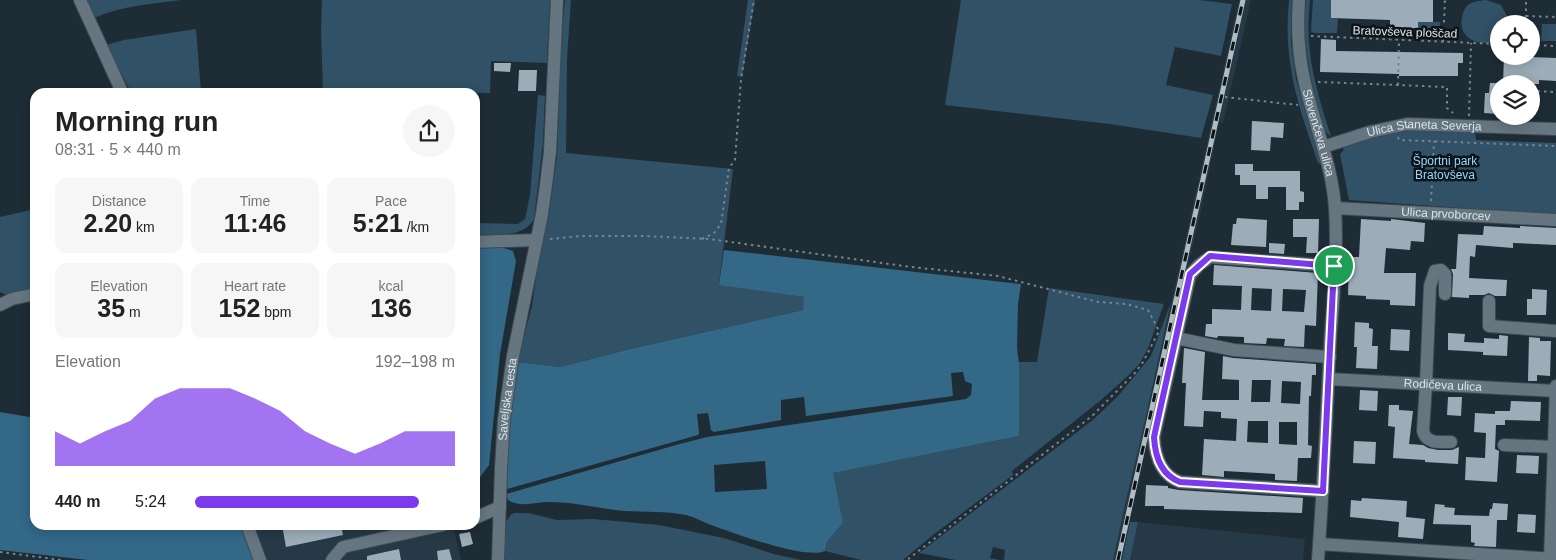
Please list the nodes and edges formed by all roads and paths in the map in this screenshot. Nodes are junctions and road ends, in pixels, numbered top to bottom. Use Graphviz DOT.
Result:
graph roads {
  1 [pos="80,0"];
  2 [pos="557,0"];
  3 [pos="754,0"];
  4 [pos="1299,0"];
  5 [pos="1445,0"];
  6 [pos="1526,0"];
  7 [pos="1526,15"];
  8 [pos="1540,16"];
  9 [pos="1556,17"];
  10 [pos="1311,36"];
  11 [pos="1399,40"];
  12 [pos="1443,42"];
  13 [pos="1471,43"];
  14 [pos="1490,44"];
  15 [pos="1540,45"];
  16 [pos="1556,46"];
  17 [pos="1316,82"];
  18 [pos="1398,86"];
  19 [pos="120,88"];
  20 [pos="1540,91"];
  21 [pos="1556,92"];
  22 [pos="1225,96"];
  23 [pos="1298,105"];
  24 [pos="1455,114"];
  25 [pos="1470,126"];
  26 [pos="1556,130"];
  27 [pos="1398,140"];
  28 [pos="1434,141"];
  29 [pos="1556,146"];
  30 [pos="1323,147"];
  31 [pos="1335,208"];
  32 [pos="1431,213"];
  33 [pos="1556,220"];
  34 [pos="701,239"];
  35 [pos="537,240"];
  36 [pos="480,242"];
  37 [pos="1334,266"];
  38 [pos="1445,294"];
  39 [pos="30,295"];
  40 [pos="1489,301"];
  41 [pos="0,305"];
  42 [pos="1556,331"];
  43 [pos="1176,338"];
  44 [pos="1330,357"];
  45 [pos="1329,379"];
  46 [pos="1426,384"];
  47 [pos="1556,386"];
  48 [pos="1556,391"];
  49 [pos="1451,442"];
  50 [pos="1504,445"];
  51 [pos="1554,447"];
  52 [pos="1323,491"];
  53 [pos="500,507"];
  54 [pos="480,516"];
  55 [pos="249,530"];
  56 [pos="420,530"];
  57 [pos="1320,544"];
  58 [pos="0,552"];
  59 [pos="1470,557"];
  60 [pos="1553,559"];
  61 [pos="62,560"];
  62 [pos="260,560"];
  63 [pos="332,560"];
  64 [pos="498,560"];
  65 [pos="907,560"];
  66 [pos="1318,560"];
  1 -- 19 [label="street"];
  2 -- 35 [label="street, Saveljska cesta"];
  3 -- 34 [label="path"];
  4 -- 30 [label="street, Slovenčeva ulica"];
  5 -- 12 [label="path"];
  6 -- 7 [label="path"];
  8 -- 9 [label="path"];
  10 -- 11 [label="path, Bratovševa ploščad"];
  11 -- 12 [label="path, Bratovševa ploščad"];
  11 -- 18 [label="path"];
  12 -- 13 [label="path, Bratovševa ploščad"];
  13 -- 14 [label="path, Bratovševa ploščad"];
  13 -- 25 [label="path"];
  15 -- 16 [label="path"];
  17 -- 18 [label="path"];
  18 -- 24 [label="path"];
  20 -- 21 [label="path"];
  22 -- 23 [label="path"];
  25 -- 26 [label="street, Ulica Staneta Severja"];
  25 -- 30 [label="street, Ulica Staneta Severja"];
  27 -- 28 [label="path"];
  28 -- 29 [label="path"];
  28 -- 32 [label="path"];
  30 -- 31 [label="street, Slovenčeva ulica"];
  31 -- 32 [label="street, Ulica prvoborcev"];
  31 -- 37 [label="street, Slovenčeva ulica"];
  32 -- 33 [label="street, Ulica prvoborcev"];
  34 -- 35 [label="path"];
  34 -- 65 [label="path"];
  35 -- 36 [label="street"];
  35 -- 53 [label="street, Saveljska cesta"];
  37 -- 43 [label="street"];
  37 -- 44 [label="street, Slovenčeva ulica"];
  38 -- 46 [label="street"];
  39 -- 41 [label="street"];
  40 -- 42 [label="street"];
  43 -- 44 [label="street"];
  43 -- 52 [label="street"];
  44 -- 45 [label="street, Slovenčeva ulica"];
  45 -- 46 [label="street, Rodičeva ulica"];
  45 -- 52 [label="street, Slovenčeva ulica"];
  46 -- 48 [label="street, Rodičeva ulica"];
  46 -- 49 [label="street"];
  47 -- 48 [label="street"];
  48 -- 51 [label="street"];
  50 -- 51 [label="street"];
  51 -- 60 [label="street"];
  52 -- 57 [label="street, Slovenčeva ulica"];
  53 -- 54 [label="street"];
  53 -- 64 [label="street, Saveljska cesta"];
  55 -- 62 [label="street"];
  56 -- 63 [label="street"];
  57 -- 59 [label="street"];
  57 -- 66 [label="street, Slovenčeva ulica"];
  58 -- 61 [label="path"];
  59 -- 60 [label="street"];
}
